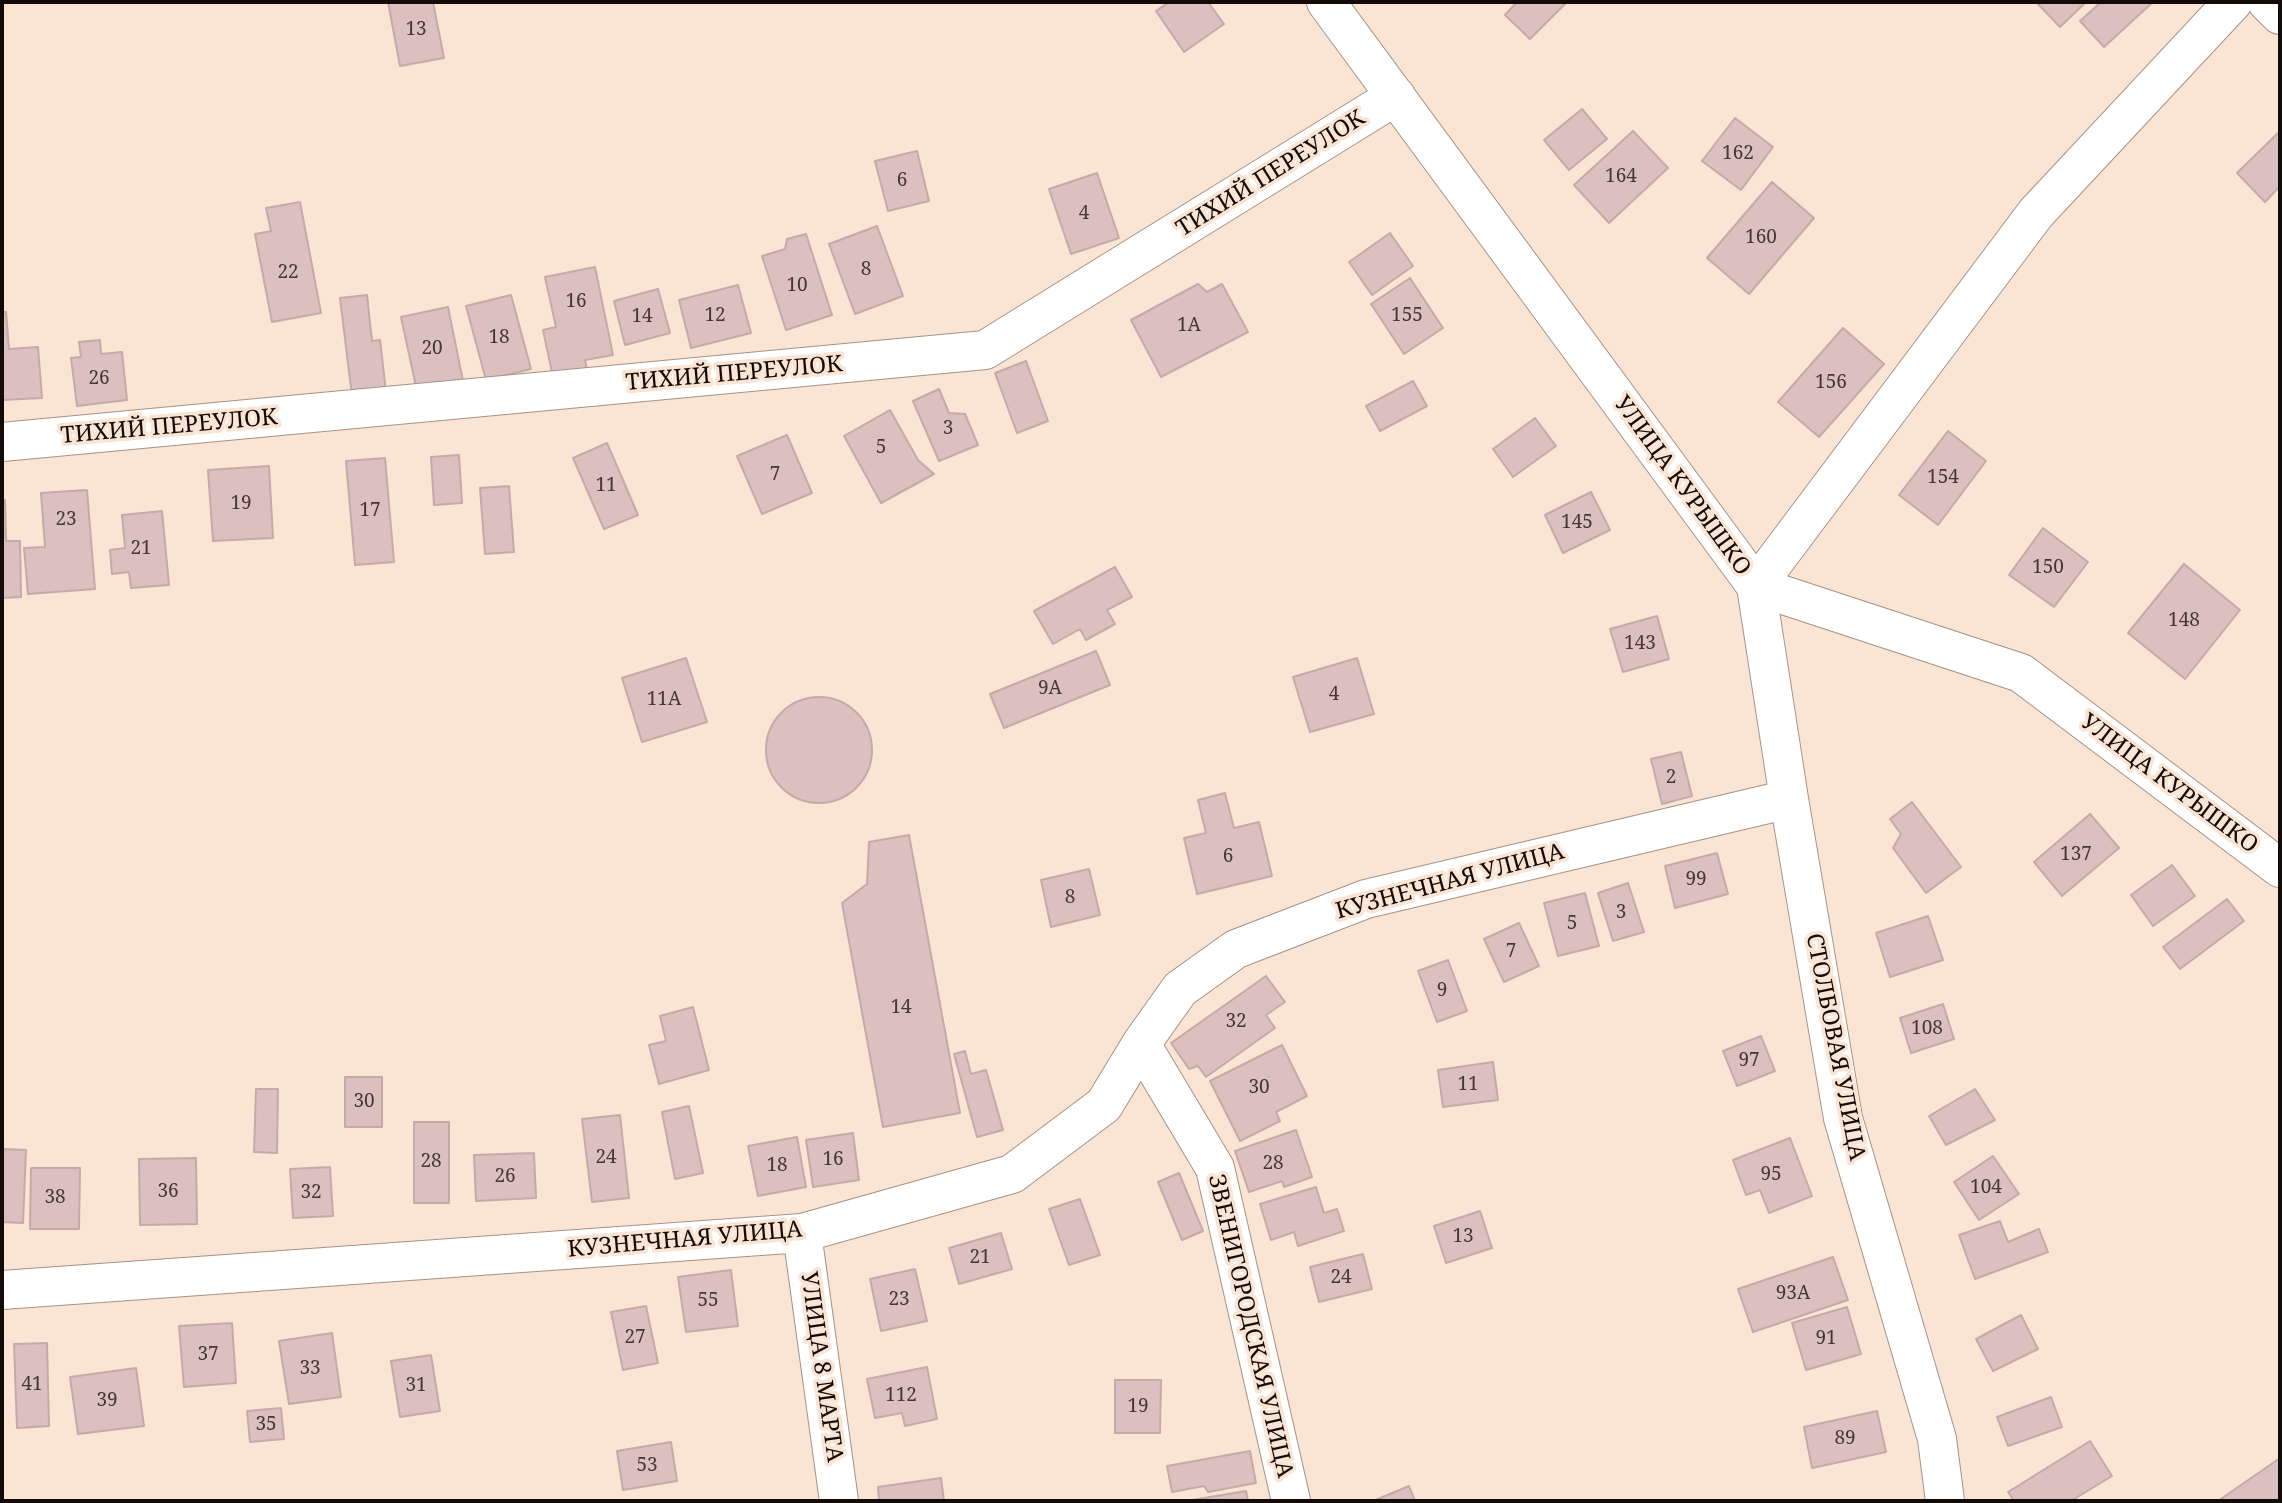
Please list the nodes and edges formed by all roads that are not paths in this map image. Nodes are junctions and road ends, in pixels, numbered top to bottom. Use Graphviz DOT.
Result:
graph roads {
  1 [pos="1326,2"];
  2 [pos="2232,2"];
  3 [pos="2267,2"];
  4 [pos="2280,15"];
  5 [pos="1396,96"];
  6 [pos="2,442"];
  7 [pos="1756,586"];
  8 [pos="1789,799"];
  9 [pos="2280,868"];
  10 [pos="1141,1044"];
  11 [pos="802,1233"];
  12 [pos="2,1290"];
  13 [pos="839,1501"];
  14 [pos="1291,1501"];
  15 [pos="1945,1501"];
  1 -- 5 [label="street, УЛИЦА КУРЫШКО"];
  2 -- 7 [label="street"];
  3 -- 4 [label="street"];
  5 -- 6 [label="street, ТИХИЙ ПЕРЕУЛОК"];
  5 -- 7 [label="street, УЛИЦА КУРЫШКО"];
  7 -- 8 [label="street, СТОЛБОВАЯ УЛИЦА"];
  7 -- 9 [label="street, УЛИЦА КУРЫШКО"];
  8 -- 10 [label="street, КУЗНЕЧНАЯ УЛИЦА"];
  8 -- 15 [label="street, СТОЛБОВАЯ УЛИЦА"];
  10 -- 11 [label="street, КУЗНЕЧНАЯ УЛИЦА"];
  10 -- 14 [label="street, ЗВЕНИГОРОДСКАЯ УЛИЦА"];
  11 -- 12 [label="street, КУЗНЕЧНАЯ УЛИЦА"];
  11 -- 13 [label="street, УЛИЦА 8 МАРТА"];
}
